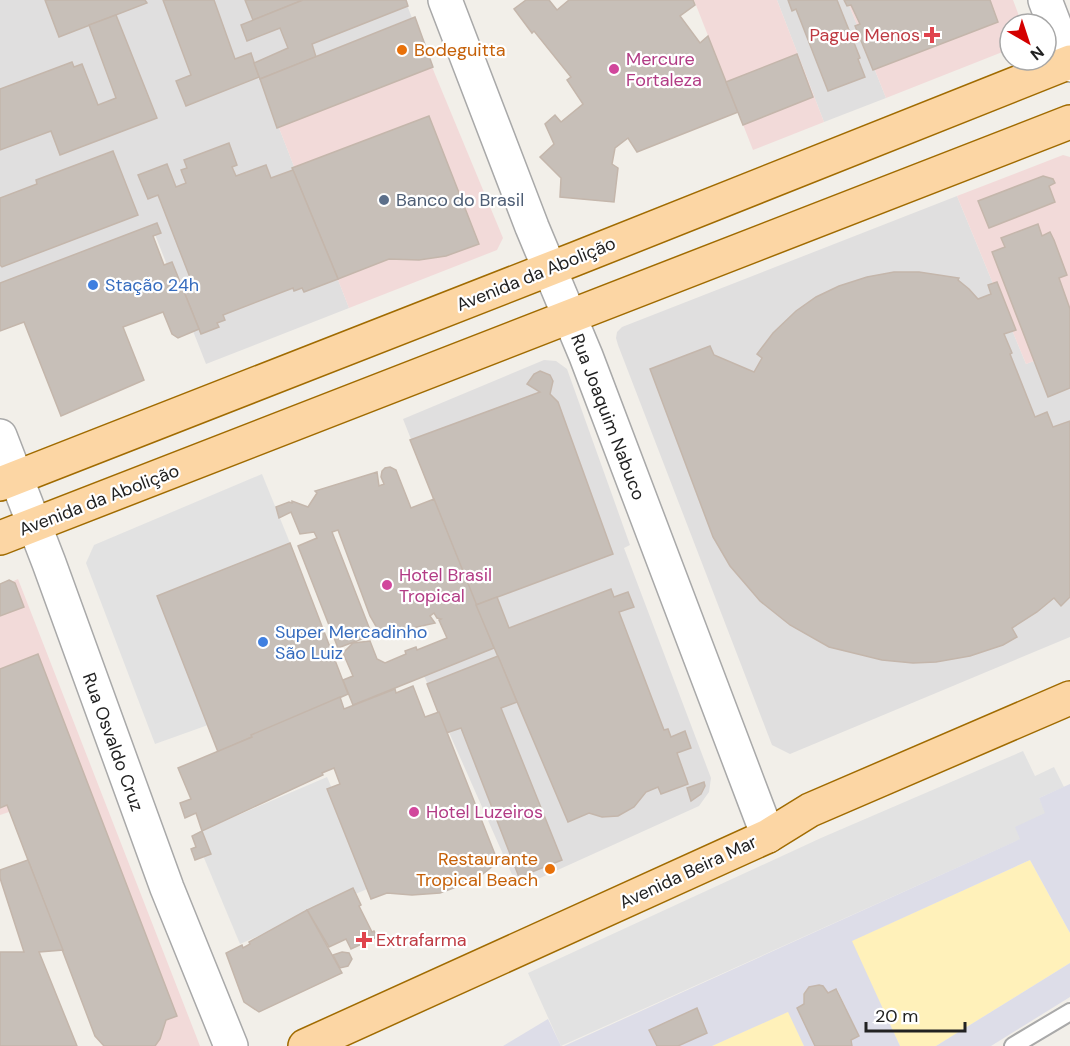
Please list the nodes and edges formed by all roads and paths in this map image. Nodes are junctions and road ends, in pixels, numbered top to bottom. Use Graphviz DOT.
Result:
graph roads {
  1 [pos="445,0"];
  2 [pos="1045,0"];
  3 [pos="1070,63"];
  4 [pos="1070,122"];
  5 [pos="550,269"];
  6 [pos="569,316"];
  7 [pos="0,436"];
  8 [pos="8,481"];
  9 [pos="34,525"];
  10 [pos="0,538"];
  11 [pos="1070,698"];
  12 [pos="768,836"];
  13 [pos="1070,1012"];
  14 [pos="231,1046"];
  15 [pos="305,1046"];
  16 [pos="1013,1046"];
  1 -- 5 [label="street, Rua Joaquim Nabuco"];
  2 -- 3 [label="street"];
  3 -- 5 [label="main road, Avenida da Abolição"];
  4 -- 6 [label="main road, Avenida da Abolição"];
  5 -- 6 [label="street, Rua Joaquim Nabuco"];
  5 -- 8 [label="main road, Avenida da Abolição"];
  6 -- 9 [label="main road, Avenida da Abolição"];
  6 -- 12 [label="street, Rua Joaquim Nabuco"];
  7 -- 8 [label="street, Rua Osvaldo Cruz"];
  8 -- 9 [label="street, Rua Osvaldo Cruz"];
  9 -- 10 [label="main road, Avenida da Abolição"];
  9 -- 14 [label="street, Rua Osvaldo Cruz"];
  11 -- 12 [label="main road, Avenida Beira Mar"];
  12 -- 15 [label="main road, Avenida Beira Mar"];
  13 -- 16 [label="lane"];
}
